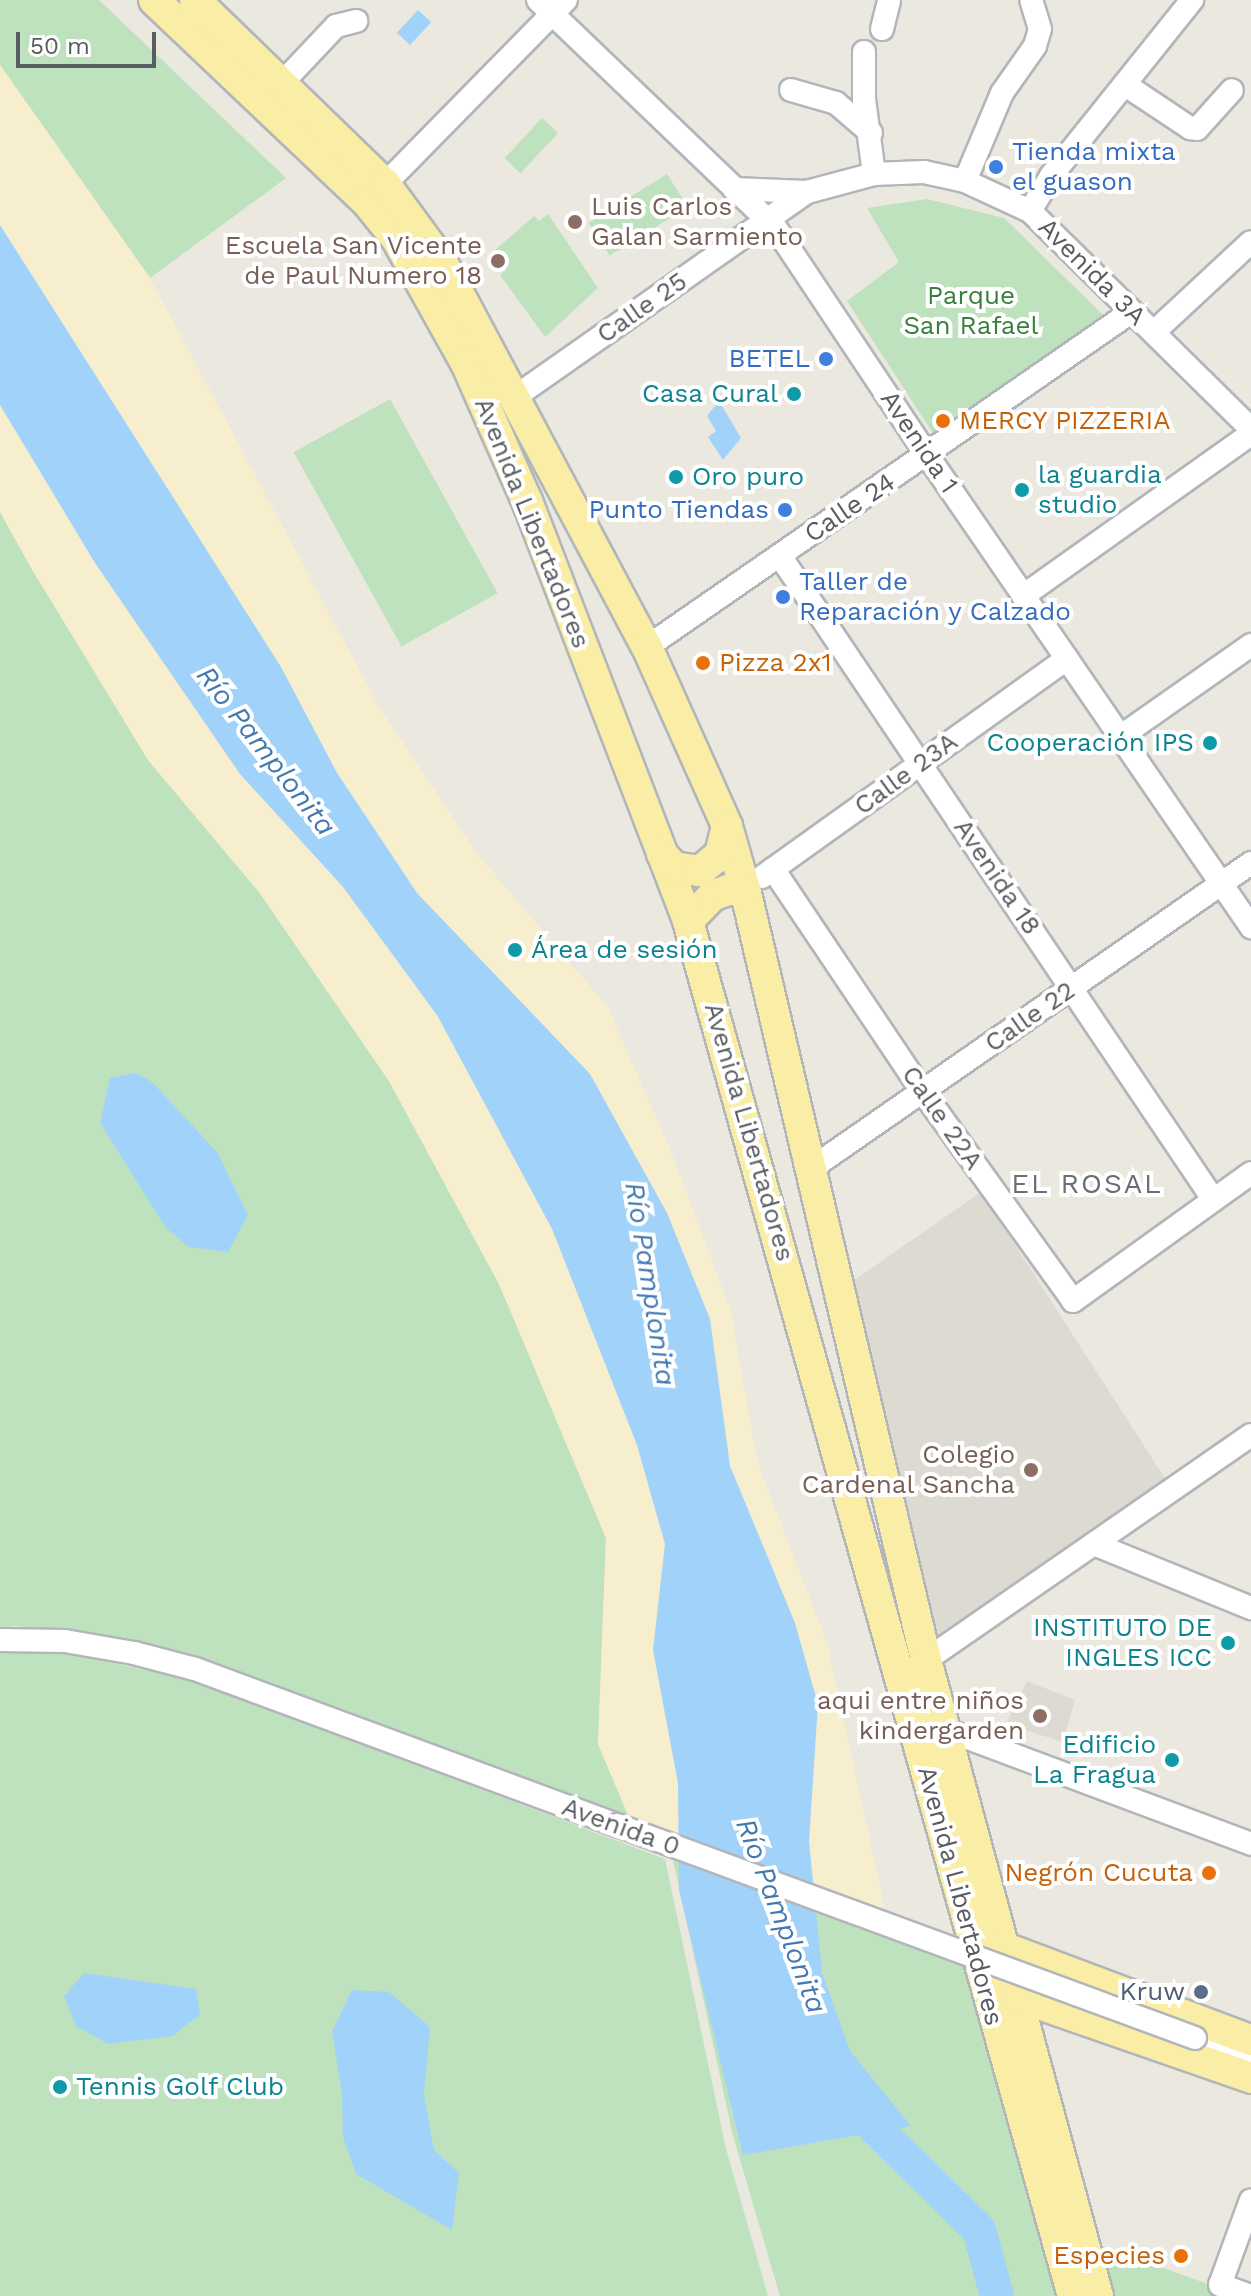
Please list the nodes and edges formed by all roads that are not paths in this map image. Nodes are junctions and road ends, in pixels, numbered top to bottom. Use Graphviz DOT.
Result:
graph roads {
  1 [pos="154,0"];
  2 [pos="195,0"];
  3 [pos="889,0"];
  4 [pos="1031,0"];
  5 [pos="1192,0"];
  6 [pos="552,5"];
  7 [pos="356,21"];
  8 [pos="882,29"];
  9 [pos="864,52"];
  10 [pos="283,82"];
  11 [pos="1127,86"];
  12 [pos="791,90"];
  13 [pos="1232,90"];
  14 [pos="871,133"];
  15 [pos="874,174"];
  16 [pos="965,181"];
  17 [pos="385,184"];
  18 [pos="734,189"];
  19 [pos="807,192"];
  20 [pos="1030,211"];
  21 [pos="769,219"];
  22 [pos="1251,242"];
  23 [pos="1131,312"];
  24 [pos="1154,332"];
  25 [pos="515,397"];
  26 [pos="1251,432"];
  27 [pos="927,455"];
  28 [pos="780,556"];
  29 [pos="1023,596"];
  30 [pos="1251,645"];
  31 [pos="647,647"];
  32 [pos="1067,659"];
  33 [pos="1120,737"];
  34 [pos="920,764"];
  35 [pos="727,826"];
  36 [pos="662,854"];
  37 [pos="1251,863"];
  38 [pos="773,869"];
  39 [pos="1221,884"];
  40 [pos="745,889"];
  41 [pos="688,921"];
  42 [pos="1251,927"];
  43 [pos="1071,988"];
  44 [pos="923,1092"];
  45 [pos="809,1170"];
  46 [pos="1251,1173"];
  47 [pos="1213,1199"];
  48 [pos="1251,1435"];
  49 [pos="1094,1544"];
  50 [pos="1251,1608"];
  51 [pos="0,1640"];
  52 [pos="926,1660"];
  53 [pos="944,1729"];
  54 [pos="1251,1844"];
  55 [pos="1003,1947"];
  56 [pos="1016,1996"];
  57 [pos="1246,2053"];
  58 [pos="1251,2078"];
  59 [pos="1251,2200"];
  60 [pos="1073,2296"];
  61 [pos="1098,2296"];
  62 [pos="1251,2296"];
  1 -- 36 [label="main road, Avenida Libertadores"];
  2 -- 10 [label="main road, Avenida Libertadores"];
  3 -- 8 [label="street"];
  4 -- 16 [label="street"];
  5 -- 11 [label="street"];
  6 -- 17 [label="street"];
  6 -- 18 [label="street, Avenida 1"];
  7 -- 10 [label="street"];
  9 -- 14 [label="street"];
  10 -- 17 [label="main road, Avenida Libertadores"];
  11 -- 13 [label="street"];
  11 -- 20 [label="street"];
  12 -- 14 [label="street"];
  14 -- 15 [label="street"];
  15 -- 16 [label="street, Avenida 3A"];
  15 -- 19 [label="street, Avenida 3A"];
  16 -- 20 [label="street, Avenida 3A"];
  17 -- 25 [label="main road, Avenida Libertadores"];
  18 -- 19 [label="street, Avenida 3A"];
  18 -- 21 [label="street, Avenida 1"];
  19 -- 21 [label="street, Avenida 3A"];
  20 -- 23 [label="street, Avenida 3A"];
  21 -- 25 [label="street, Calle 25"];
  21 -- 27 [label="street, Avenida 1"];
  22 -- 24 [label="street"];
  23 -- 24 [label="street, Avenida 3A"];
  23 -- 27 [label="street, Calle 24"];
  24 -- 26 [label="street, Avenida 3A"];
  25 -- 31 [label="main road, Avenida Libertadores"];
  26 -- 29 [label="street"];
  27 -- 28 [label="street, Calle 24"];
  27 -- 29 [label="street, Avenida 1"];
  28 -- 31 [label="street, Calle 24"];
  28 -- 34 [label="street, Avenida 18"];
  29 -- 32 [label="street, Avenida 1"];
  30 -- 33 [label="street"];
  31 -- 35 [label="main road, Avenida Libertadores"];
  32 -- 33 [label="street, Avenida 1"];
  32 -- 34 [label="street, Calle 23A"];
  33 -- 39 [label="street, Avenida 1"];
  34 -- 38 [label="street, Calle 23A"];
  34 -- 43 [label="street, Avenida 18"];
  35 -- 36 [label="main road"];
  35 -- 40 [label="main road, Avenida Libertadores"];
  36 -- 41 [label="main road, Avenida Libertadores"];
  37 -- 39 [label="street, Calle 22"];
  38 -- 40 [label="street, Calle 23A"];
  38 -- 44 [label="street, Calle 22A"];
  39 -- 42 [label="street, Avenida 1"];
  39 -- 43 [label="street, Calle 22"];
  40 -- 41 [label="main road"];
  40 -- 45 [label="main road, Avenida Libertadores"];
  41 -- 60 [label="main road, Avenida Libertadores"];
  43 -- 44 [label="street, Calle 22"];
  43 -- 47 [label="street, Avenida 18"];
  44 -- 45 [label="street, Calle 22"];
  44 -- 47 [label="street, Calle 22A"];
  45 -- 52 [label="main road, Avenida Libertadores"];
  46 -- 47 [label="street, Calle 22A"];
  48 -- 49 [label="street"];
  49 -- 50 [label="street"];
  49 -- 52 [label="street"];
  51 -- 57 [label="street, Avenida 0, bridge"];
  52 -- 53 [label="main road, Avenida Libertadores"];
  53 -- 54 [label="street"];
  53 -- 55 [label="main road, Avenida Libertadores"];
  55 -- 56 [label="main road, Avenida Libertadores"];
  55 -- 57 [label="main road"];
  56 -- 58 [label="main road"];
  56 -- 61 [label="main road, Avenida Libertadores"];
  59 -- 62 [label="street"];
}
